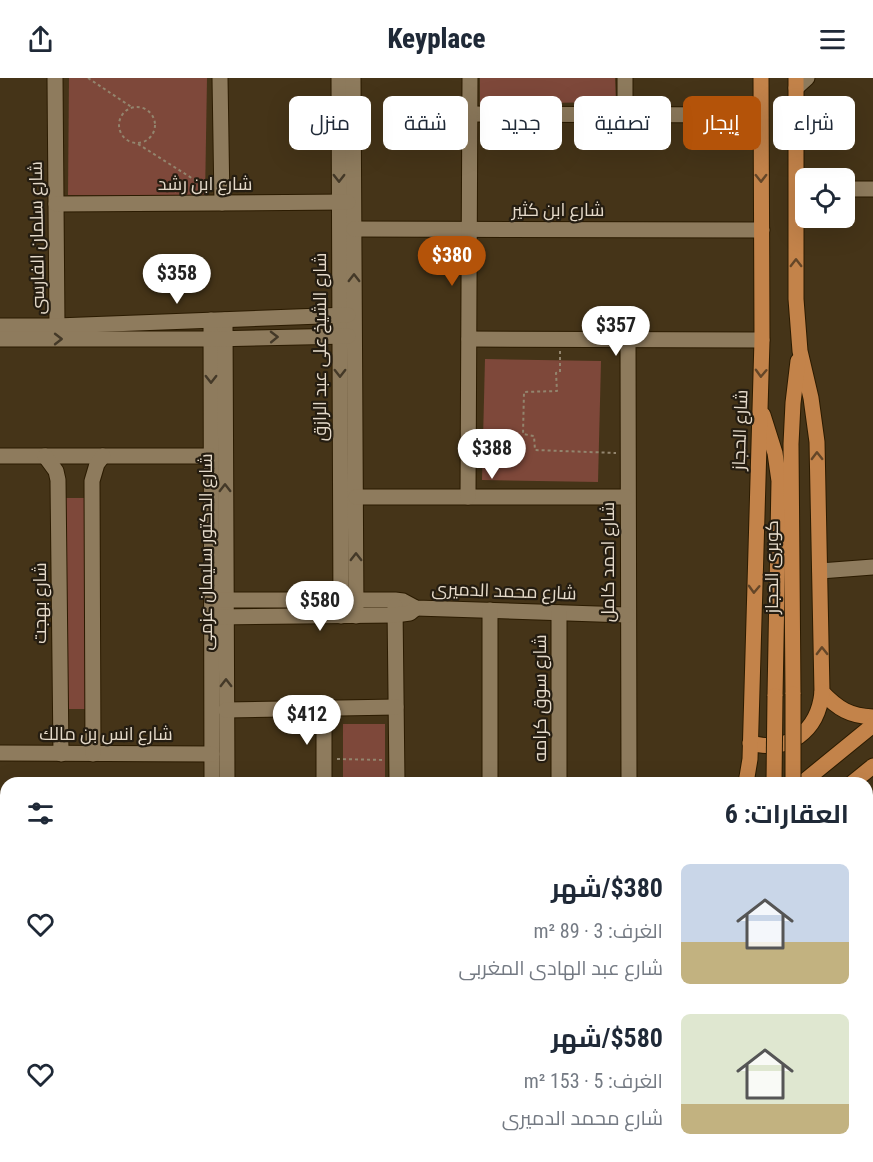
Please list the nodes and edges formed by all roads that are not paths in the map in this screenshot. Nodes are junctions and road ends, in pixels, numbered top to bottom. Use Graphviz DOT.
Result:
graph roads {
  1 [pos="55,78"];
  2 [pos="220,78"];
  3 [pos="339,78"];
  4 [pos="353,78"];
  5 [pos="470,78"];
  6 [pos="625,78"];
  7 [pos="761,78"];
  8 [pos="800,81"];
  9 [pos="625,96"];
  10 [pos="761,96"];
  11 [pos="470,114"];
  12 [pos="574,115"];
  13 [pos="761,150"];
  14 [pos="801,168"];
  15 [pos="855,189"];
  16 [pos="873,189"];
  17 [pos="222,200"];
  18 [pos="346,202"];
  19 [pos="56,204"];
  20 [pos="799,228"];
  21 [pos="354,229"];
  22 [pos="469,229"];
  23 [pos="762,230"];
  24 [pos="347,315"];
  25 [pos="218,320"];
  26 [pos="0,326"];
  27 [pos="57,326"];
  28 [pos="347,336"];
  29 [pos="218,338"];
  30 [pos="0,339"];
  31 [pos="469,339"];
  32 [pos="628,340"];
  33 [pos="762,340"];
  34 [pos="800,351"];
  35 [pos="760,409"];
  36 [pos="0,456"];
  37 [pos="45,456"];
  38 [pos="103,456"];
  39 [pos="211,456"];
  40 [pos="356,497"];
  41 [pos="468,497"];
  42 [pos="627,497"];
  43 [pos="873,567"];
  44 [pos="820,571"];
  45 [pos="349,599"];
  46 [pos="219,600"];
  47 [pos="395,600"];
  48 [pos="416,608"];
  49 [pos="490,610"];
  50 [pos="559,613"];
  51 [pos="395,615"];
  52 [pos="627,615"];
  53 [pos="349,616"];
  54 [pos="219,617"];
  55 [pos="822,692"];
  56 [pos="396,707"];
  57 [pos="324,709"];
  58 [pos="226,711"];
  59 [pos="873,717"];
  60 [pos="873,726"];
  61 [pos="750,743"];
  62 [pos="0,753"];
  63 [pos="61,754"];
  64 [pos="93,754"];
  65 [pos="212,754"];
  66 [pos="873,766"];
  67 [pos="212,777"];
  68 [pos="227,777"];
  69 [pos="324,777"];
  70 [pos="397,777"];
  71 [pos="490,777"];
  72 [pos="559,777"];
  73 [pos="628,777"];
  74 [pos="747,777"];
  75 [pos="774,777"];
  76 [pos="793,777"];
  77 [pos="809,777"];
  78 [pos="859,777"];
  1 -- 19 [label="street, شارع سلمان الفارسى"];
  2 -- 17 [label="street"];
  3 -- 18 [label="street, شارع الشيخ على عبد الرازق, one-way"];
  4 -- 18 [label="street, شارع الشيخ على عبد الرازق"];
  5 -- 11 [label="street"];
  6 -- 9 [label="street"];
  7 -- 10 [label="main road, شارع الحجاز"];
  8 -- 14 [label="main road"];
  11 -- 12 [label="street"];
  11 -- 22 [label="street"];
  13 -- 23 [label="main road, شارع الحجاز, one-way"];
  15 -- 16 [label="street"];
  17 -- 18 [label="street, شارع ابن رشد"];
  17 -- 19 [label="street, شارع ابن رشد"];
  18 -- 21 [label="street, شارع الشيخ على عبد الرازق"];
  18 -- 24 [label="street, شارع الشيخ على عبد الرازق"];
  19 -- 27 [label="street, شارع سلمان الفارسى"];
  34 -- 20 [label="main road, one-way"];
  21 -- 22 [label="street, شارع ابن كثير"];
  24 -- 21 [label="street, شارع الشيخ على عبد الرازق, one-way"];
  22 -- 23 [label="street, شارع ابن كثير"];
  22 -- 31 [label="street"];
  23 -- 33 [label="main road, شارع الحجاز"];
  24 -- 25 [label="street"];
  24 -- 28 [label="street, شارع الشيخ على عبد الرازق"];
  25 -- 27 [label="street"];
  25 -- 29 [label="street, شارع الدكتور سليمان عزمى"];
  26 -- 27 [label="street"];
  29 -- 28 [label="street, one-way"];
  28 -- 40 [label="street, شارع الشيخ على عبد الرازق"];
  28 -- 45 [label="street, شارع الشيخ على عبد الرازق, one-way"];
  30 -- 29 [label="street, one-way"];
  29 -- 39 [label="street, شارع الدكتور سليمان عزمى, one-way"];
  46 -- 29 [label="street, شارع الدكتور سليمان عزمى, one-way"];
  31 -- 32 [label="street"];
  31 -- 41 [label="street"];
  32 -- 33 [label="street"];
  32 -- 42 [label="street, شارع احمد كامل"];
  33 -- 35 [label="main road, شارع الحجاز, one-way"];
  44 -- 34 [label="main road, one-way"];
  34 -- 76 [label="main road, كوبرى الحجاز, bridge"];
  35 -- 61 [label="main road, شارع الحجاز, one-way"];
  35 -- 75 [label="main road, كوبرى الحجاز, bridge"];
  36 -- 37 [label="street"];
  37 -- 38 [label="street"];
  37 -- 63 [label="street, شارع بهجت"];
  38 -- 39 [label="street"];
  38 -- 64 [label="street"];
  39 -- 46 [label="street, شارع الدكتور سليمان عزمى"];
  40 -- 41 [label="street"];
  45 -- 40 [label="street, شارع الشيخ على عبد الرازق, one-way"];
  41 -- 42 [label="street"];
  42 -- 52 [label="street, شارع احمد كامل"];
  43 -- 44 [label="street"];
  55 -- 44 [label="main road, one-way"];
  45 -- 46 [label="street, شارع محمد الدميرى"];
  45 -- 47 [label="street, شارع محمد الدميرى"];
  45 -- 53 [label="street, شارع الشيخ على عبد الرازق"];
  46 -- 54 [label="street, شارع الدكتور سليمان عزمى"];
  47 -- 48 [label="street, شارع محمد الدميرى"];
  47 -- 51 [label="street"];
  48 -- 49 [label="street, شارع محمد الدميرى"];
  48 -- 51 [label="street, شارع محمد الدميرى"];
  49 -- 50 [label="street, شارع محمد الدميرى"];
  49 -- 71 [label="street"];
  50 -- 52 [label="street, شارع محمد الدميرى"];
  50 -- 72 [label="street, شارع سوق كرامه"];
  51 -- 53 [label="street, شارع محمد الدميرى"];
  51 -- 56 [label="street"];
  52 -- 73 [label="street, شارع احمد كامل"];
  53 -- 54 [label="street, شارع محمد الدميرى"];
  58 -- 54 [label="street, شارع الدكتور سليمان عزمى, one-way"];
  54 -- 65 [label="street, شارع الدكتور سليمان عزمى"];
  55 -- 59 [label="main road"];
  55 -- 61 [label="main road"];
  56 -- 57 [label="street"];
  56 -- 70 [label="street"];
  57 -- 58 [label="street"];
  57 -- 69 [label="street"];
  58 -- 68 [label="street, شارع الدكتور سليمان عزمى"];
  60 -- 77 [label="main road"];
  61 -- 74 [label="main road, شارع الحجاز"];
  62 -- 63 [label="street, شارع انس بن مالك"];
  63 -- 64 [label="street, شارع انس بن مالك"];
  64 -- 65 [label="street, شارع انس بن مالك"];
  65 -- 67 [label="street, شارع الدكتور سليمان عزمى"];
  66 -- 78 [label="main road"];
}
